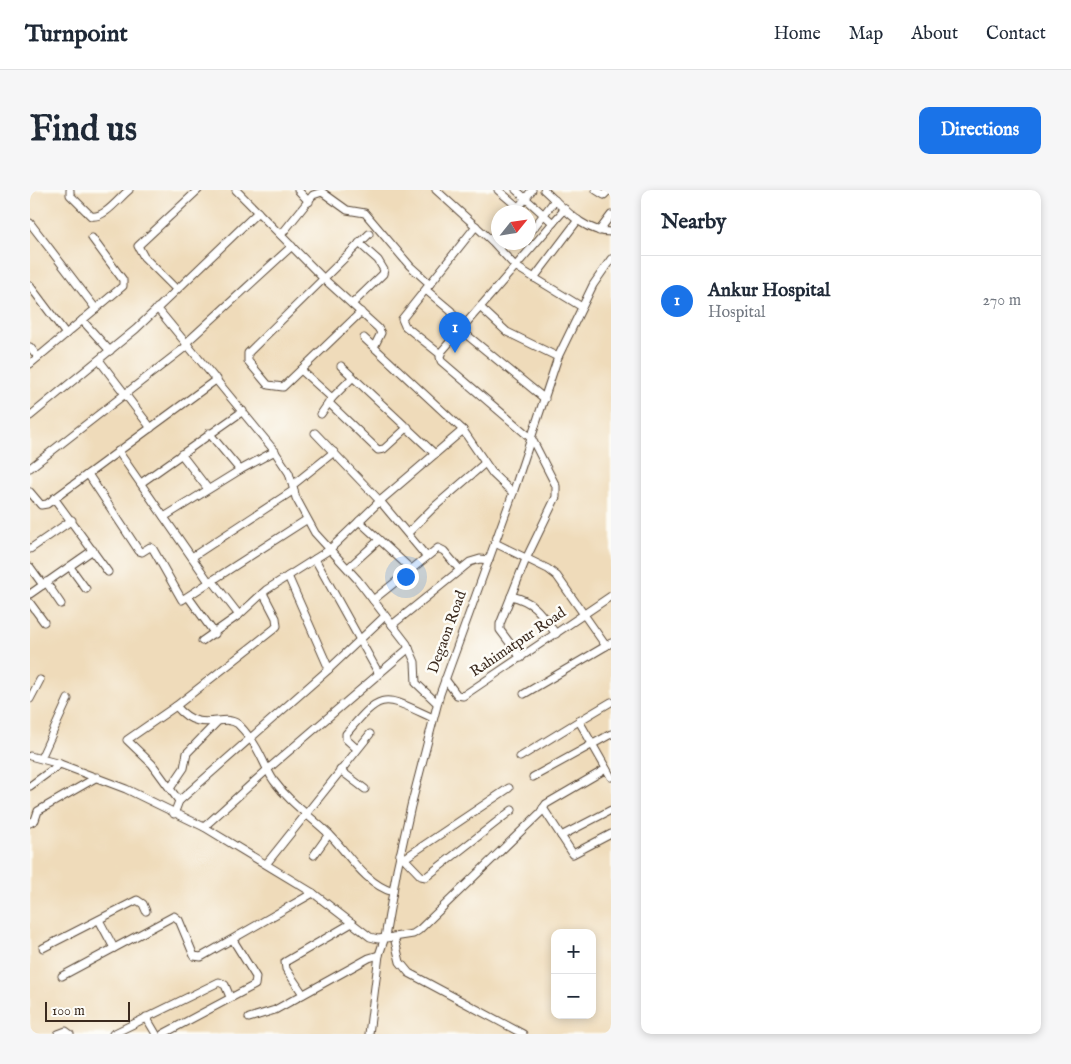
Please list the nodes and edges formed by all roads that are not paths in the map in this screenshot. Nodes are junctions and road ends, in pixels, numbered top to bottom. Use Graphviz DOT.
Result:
graph roads {
  1 [pos="70,190"];
  2 [pos="128,190"];
  3 [pos="198,190"];
  4 [pos="237,190"];
  5 [pos="298,190"];
  6 [pos="436,190"];
  7 [pos="498,190"];
  8 [pos="516,190"];
  9 [pos="532,190"];
  10 [pos="544,190"];
  11 [pos="596,190"];
  12 [pos="609,190"];
  13 [pos="445,193"];
  14 [pos="526,198"];
  15 [pos="555,200"];
  16 [pos="309,202"];
  17 [pos="513,205"];
  18 [pos="522,205"];
  19 [pos="565,209"];
  20 [pos="258,212"];
  21 [pos="544,215"];
  22 [pos="611,215"];
  23 [pos="578,220"];
  24 [pos="30,223"];
  25 [pos="553,223"];
  26 [pos="536,225"];
  27 [pos="476,226"];
  28 [pos="599,231"];
  29 [pos="611,232"];
  30 [pos="369,234"];
  31 [pos="281,235"];
  32 [pos="92,238"];
  33 [pos="491,240"];
  34 [pos="360,243"];
  35 [pos="292,246"];
  36 [pos="500,250"];
  37 [pos="611,259"];
  38 [pos="515,266"];
  39 [pos="323,278"];
  40 [pos="534,278"];
  41 [pos="30,286"];
  42 [pos="428,287"];
  43 [pos="176,289"];
  44 [pos="352,304"];
  45 [pos="480,307"];
  46 [pos="582,307"];
  47 [pos="157,308"];
  48 [pos="96,309"];
  49 [pos="361,312"];
  50 [pos="82,320"];
  51 [pos="462,330"];
  52 [pos="66,334"];
  53 [pos="364,338"];
  54 [pos="187,344"];
  55 [pos="30,347"];
  56 [pos="374,347"];
  57 [pos="110,351"];
  58 [pos="440,354"];
  59 [pos="38,357"];
  60 [pos="558,357"];
  61 [pos="99,360"];
  62 [pos="30,364"];
  63 [pos="340,366"];
  64 [pos="301,370"];
  65 [pos="353,377"];
  66 [pos="217,379"];
  67 [pos="125,394"];
  68 [pos="544,399"];
  69 [pos="330,401"];
  70 [pos="243,411"];
  71 [pos="321,414"];
  72 [pos="30,416"];
  73 [pos="408,427"];
  74 [pos="151,428"];
  75 [pos="464,430"];
  76 [pos="209,433"];
  77 [pos="315,433"];
  78 [pos="532,439"];
  79 [pos="275,451"];
  80 [pos="118,452"];
  81 [pos="334,452"];
  82 [pos="181,454"];
  83 [pos="435,454"];
  84 [pos="485,463"];
  85 [pos="30,468"];
  86 [pos="240,470"];
  87 [pos="88,474"];
  88 [pos="141,483"];
  89 [pos="294,487"];
  90 [pos="208,489"];
  91 [pos="30,493"];
  92 [pos="513,493"];
  93 [pos="54,498"];
  94 [pos="380,500"];
  95 [pos="164,517"];
  96 [pos="72,520"];
  97 [pos="306,520"];
  98 [pos="359,521"];
  99 [pos="408,533"];
  100 [pos="379,540"];
  101 [pos="494,543"];
  102 [pos="30,549"];
  103 [pos="93,550"];
  104 [pos="329,550"];
  105 [pos="426,556"];
  106 [pos="192,557"];
  107 [pos="316,558"];
  108 [pos="526,559"];
  109 [pos="489,560"];
  110 [pos="70,566"];
  111 [pos="30,567"];
  112 [pos="348,568"];
  113 [pos="411,569"];
  114 [pos="460,570"];
  115 [pos="108,572"];
  116 [pos="288,576"];
  117 [pos="210,581"];
  118 [pos="45,584"];
  119 [pos="86,589"];
  120 [pos="263,593"];
  121 [pos="30,594"];
  122 [pos="511,596"];
  123 [pos="611,596"];
  124 [pos="188,598"];
  125 [pos="373,600"];
  126 [pos="30,603"];
  127 [pos="61,604"];
  128 [pos="585,614"];
  129 [pos="239,615"];
  130 [pos="385,616"];
  131 [pos="44,622"];
  132 [pos="392,624"];
  133 [pos="215,634"];
  134 [pos="556,634"];
  135 [pos="202,641"];
  136 [pos="359,641"];
  137 [pos="608,644"];
  138 [pos="410,648"];
  139 [pos="521,658"];
  140 [pos="329,668"];
  141 [pos="379,674"];
  142 [pos="445,679"];
  143 [pos="40,680"];
  144 [pos="524,694"];
  145 [pos="30,699"];
  146 [pos="68,699"];
  147 [pos="611,702"];
  148 [pos="437,703"];
  149 [pos="176,706"];
  150 [pos="434,718"];
  151 [pos="579,721"];
  152 [pos="217,722"];
  153 [pos="370,734"];
  154 [pos="611,734"];
  155 [pos="251,739"];
  156 [pos="592,744"];
  157 [pos="357,749"];
  158 [pos="30,756"];
  159 [pos="520,757"];
  160 [pos="41,758"];
  161 [pos="60,764"];
  162 [pos="606,768"];
  163 [pos="268,769"];
  164 [pos="340,770"];
  165 [pos="97,777"];
  166 [pos="533,777"];
  167 [pos="611,777"];
  168 [pos="30,786"];
  169 [pos="171,787"];
  170 [pos="509,788"];
  171 [pos="365,789"];
  172 [pos="179,801"];
  173 [pos="543,808"];
  174 [pos="512,810"];
  175 [pos="611,810"];
  176 [pos="174,814"];
  177 [pos="305,814"];
  178 [pos="30,824"];
  179 [pos="204,827"];
  180 [pos="329,834"];
  181 [pos="611,834"];
  182 [pos="561,836"];
  183 [pos="314,855"];
  184 [pos="403,856"];
  185 [pos="267,863"];
  186 [pos="393,892"];
  187 [pos="313,893"];
  188 [pos="146,911"];
  189 [pos="99,920"];
  190 [pos="352,923"];
  191 [pos="385,937"];
  192 [pos="394,937"];
  193 [pos="233,940"];
  194 [pos="44,948"];
  195 [pos="114,948"];
  196 [pos="379,955"];
  197 [pos="62,976"];
  198 [pos="303,994"];
  199 [pos="230,997"];
  200 [pos="146,1016"];
  201 [pos="248,1018"];
  202 [pos="58,1034"];
  203 [pos="70,1034"];
  204 [pos="113,1034"];
  205 [pos="156,1034"];
  206 [pos="163,1034"];
  207 [pos="369,1034"];
  208 [pos="523,1034"];
  1 -- 2 [label="street"];
  3 -- 43 [label="street"];
  4 -- 20 [label="street"];
  5 -- 16 [label="street"];
  6 -- 13 [label="street"];
  7 -- 17 [label="street"];
  8 -- 14 [label="street"];
  9 -- 14 [label="street"];
  10 -- 15 [label="street"];
  11 -- 12 [label="street"];
  13 -- 27 [label="street"];
  14 -- 18 [label="street"];
  14 -- 21 [label="street"];
  15 -- 19 [label="street"];
  15 -- 21 [label="street"];
  16 -- 31 [label="street"];
  16 -- 42 [label="street"];
  19 -- 23 [label="street"];
  19 -- 25 [label="street"];
  20 -- 31 [label="street"];
  20 -- 43 [label="street"];
  21 -- 25 [label="street"];
  21 -- 26 [label="street"];
  22 -- 28 [label="street"];
  23 -- 28 [label="street"];
  23 -- 40 [label="street"];
  24 -- 48 [label="street"];
  25 -- 38 [label="street"];
  27 -- 33 [label="street"];
  27 -- 42 [label="street"];
  28 -- 29 [label="street"];
  30 -- 34 [label="street"];
  31 -- 35 [label="street"];
  32 -- 48 [label="street"];
  34 -- 39 [label="street"];
  34 -- 44 [label="street"];
  35 -- 39 [label="street"];
  35 -- 54 [label="street"];
  36 -- 38 [label="street"];
  37 -- 46 [label="street, Degaon Road"];
  38 -- 40 [label="street"];
  38 -- 45 [label="street"];
  39 -- 44 [label="street"];
  39 -- 64 [label="street"];
  40 -- 46 [label="street"];
  41 -- 52 [label="street"];
  42 -- 51 [label="street"];
  42 -- 58 [label="street"];
  43 -- 47 [label="street"];
  44 -- 49 [label="street"];
  45 -- 51 [label="street"];
  45 -- 60 [label="street"];
  46 -- 60 [label="street, Degaon Road"];
  47 -- 54 [label="street"];
  47 -- 57 [label="street"];
  48 -- 50 [label="street"];
  49 -- 56 [label="street"];
  49 -- 64 [label="street"];
  50 -- 52 [label="street"];
  50 -- 57 [label="street"];
  51 -- 58 [label="street"];
  51 -- 68 [label="street"];
  52 -- 59 [label="street"];
  53 -- 56 [label="street"];
  54 -- 66 [label="street"];
  54 -- 67 [label="street"];
  55 -- 59 [label="street"];
  56 -- 75 [label="street"];
  57 -- 61 [label="street"];
  58 -- 78 [label="street"];
  59 -- 62 [label="street"];
  60 -- 68 [label="street, Degaon Road"];
  61 -- 67 [label="street"];
  61 -- 72 [label="street"];
  63 -- 65 [label="street"];
  64 -- 69 [label="street"];
  65 -- 69 [label="street"];
  65 -- 73 [label="street"];
  66 -- 70 [label="street"];
  66 -- 74 [label="street"];
  67 -- 74 [label="street"];
  67 -- 85 [label="street"];
  68 -- 78 [label="street, Degaon Road"];
  69 -- 71 [label="street"];
  69 -- 73 [label="street"];
  70 -- 76 [label="street"];
  70 -- 79 [label="street"];
  73 -- 83 [label="street"];
  74 -- 80 [label="street"];
  75 -- 83 [label="street"];
  75 -- 84 [label="street"];
  76 -- 82 [label="street"];
  76 -- 86 [label="street"];
  77 -- 81 [label="street"];
  78 -- 92 [label="street, Degaon Road"];
  78 -- 108 [label="street"];
  79 -- 86 [label="street"];
  79 -- 89 [label="street"];
  80 -- 87 [label="street"];
  80 -- 88 [label="street"];
  81 -- 89 [label="street"];
  81 -- 94 [label="street"];
  82 -- 88 [label="street"];
  82 -- 90 [label="street"];
  83 -- 94 [label="street"];
  84 -- 92 [label="street"];
  84 -- 99 [label="street"];
  86 -- 90 [label="street"];
  87 -- 93 [label="street"];
  87 -- 124 [label="street"];
  88 -- 95 [label="street"];
  89 -- 97 [label="street"];
  89 -- 106 [label="street"];
  90 -- 95 [label="street"];
  91 -- 93 [label="street"];
  92 -- 101 [label="street, Degaon Road"];
  93 -- 96 [label="street"];
  94 -- 98 [label="street"];
  94 -- 99 [label="street"];
  95 -- 106 [label="street"];
  96 -- 102 [label="street"];
  96 -- 103 [label="street"];
  97 -- 104 [label="street"];
  97 -- 117 [label="street"];
  98 -- 100 [label="street"];
  98 -- 104 [label="street"];
  99 -- 105 [label="street"];
  100 -- 112 [label="street"];
  100 -- 113 [label="street"];
  101 -- 108 [label="street"];
  101 -- 109 [label="street, Degaon Road"];
  103 -- 110 [label="street"];
  103 -- 115 [label="street"];
  104 -- 107 [label="street"];
  104 -- 112 [label="street"];
  105 -- 113 [label="street"];
  105 -- 114 [label="street"];
  106 -- 117 [label="street"];
  107 -- 116 [label="street"];
  107 -- 136 [label="street"];
  108 -- 122 [label="street"];
  108 -- 128 [label="street"];
  109 -- 114 [label="street"];
  109 -- 142 [label="street, Degaon Road"];
  110 -- 118 [label="street"];
  110 -- 119 [label="street"];
  111 -- 118 [label="street"];
  112 -- 125 [label="street"];
  113 -- 125 [label="street"];
  114 -- 132 [label="street"];
  116 -- 120 [label="street"];
  116 -- 140 [label="street"];
  117 -- 124 [label="street"];
  117 -- 129 [label="street"];
  118 -- 121 [label="street"];
  118 -- 127 [label="street"];
  120 -- 129 [label="street"];
  120 -- 149 [label="street"];
  122 -- 134 [label="street"];
  122 -- 139 [label="street"];
  123 -- 128 [label="street, Rahimatpur Road"];
  124 -- 133 [label="street"];
  125 -- 130 [label="street"];
  126 -- 131 [label="street"];
  128 -- 134 [label="street, Rahimatpur Road"];
  128 -- 137 [label="street"];
  129 -- 133 [label="street"];
  130 -- 132 [label="street"];
  130 -- 136 [label="street"];
  132 -- 138 [label="street"];
  133 -- 135 [label="street"];
  134 -- 139 [label="street, Rahimatpur Road"];
  136 -- 140 [label="street"];
  136 -- 141 [label="street"];
  137 -- 144 [label="street"];
  138 -- 141 [label="street"];
  138 -- 148 [label="street"];
  139 -- 142 [label="street, Rahimatpur Road"];
  140 -- 155 [label="street"];
  141 -- 163 [label="street"];
  142 -- 148 [label="street, Degaon Road"];
  143 -- 145 [label="street"];
  146 -- 160 [label="street"];
  147 -- 151 [label="street"];
  148 -- 150 [label="street, Degaon Road"];
  149 -- 152 [label="street"];
  149 -- 169 [label="street"];
  150 -- 157 [label="street"];
  150 -- 184 [label="street, Degaon Road"];
  151 -- 156 [label="street"];
  151 -- 159 [label="street"];
  152 -- 155 [label="street"];
  152 -- 169 [label="street"];
  153 -- 157 [label="street"];
  154 -- 156 [label="street"];
  155 -- 163 [label="street"];
  155 -- 172 [label="street"];
  156 -- 162 [label="street"];
  156 -- 166 [label="street"];
  157 -- 164 [label="street"];
  158 -- 160 [label="street"];
  160 -- 161 [label="street"];
  161 -- 165 [label="street"];
  161 -- 168 [label="street"];
  162 -- 167 [label="street"];
  162 -- 173 [label="street"];
  163 -- 177 [label="street"];
  163 -- 179 [label="street"];
  164 -- 171 [label="street"];
  164 -- 177 [label="street"];
  165 -- 176 [label="street"];
  165 -- 178 [label="street"];
  169 -- 172 [label="street"];
  170 -- 184 [label="street"];
  172 -- 176 [label="street"];
  173 -- 182 [label="street"];
  173 -- 192 [label="street"];
  174 -- 184 [label="street"];
  175 -- 182 [label="street"];
  176 -- 179 [label="street"];
  177 -- 180 [label="street"];
  177 -- 185 [label="street"];
  179 -- 185 [label="street"];
  180 -- 183 [label="street"];
  180 -- 186 [label="street"];
  181 -- 182 [label="street"];
  184 -- 186 [label="street, Degaon Road"];
  185 -- 187 [label="street"];
  186 -- 191 [label="street, Degaon Road"];
  187 -- 190 [label="street"];
  187 -- 193 [label="street"];
  188 -- 189 [label="street"];
  189 -- 194 [label="street"];
  189 -- 195 [label="street"];
  190 -- 191 [label="street"];
  190 -- 198 [label="street"];
  191 -- 192 [label="street"];
  191 -- 196 [label="street, Degaon Road"];
  192 -- 208 [label="street"];
  193 -- 195 [label="street"];
  193 -- 199 [label="street"];
  195 -- 197 [label="street"];
  196 -- 198 [label="street"];
  196 -- 207 [label="street, Degaon Road"];
  198 -- 201 [label="street"];
  199 -- 200 [label="street"];
  199 -- 206 [label="street"];
  200 -- 204 [label="street"];
  200 -- 205 [label="street"];
  202 -- 203 [label="street"];
}
